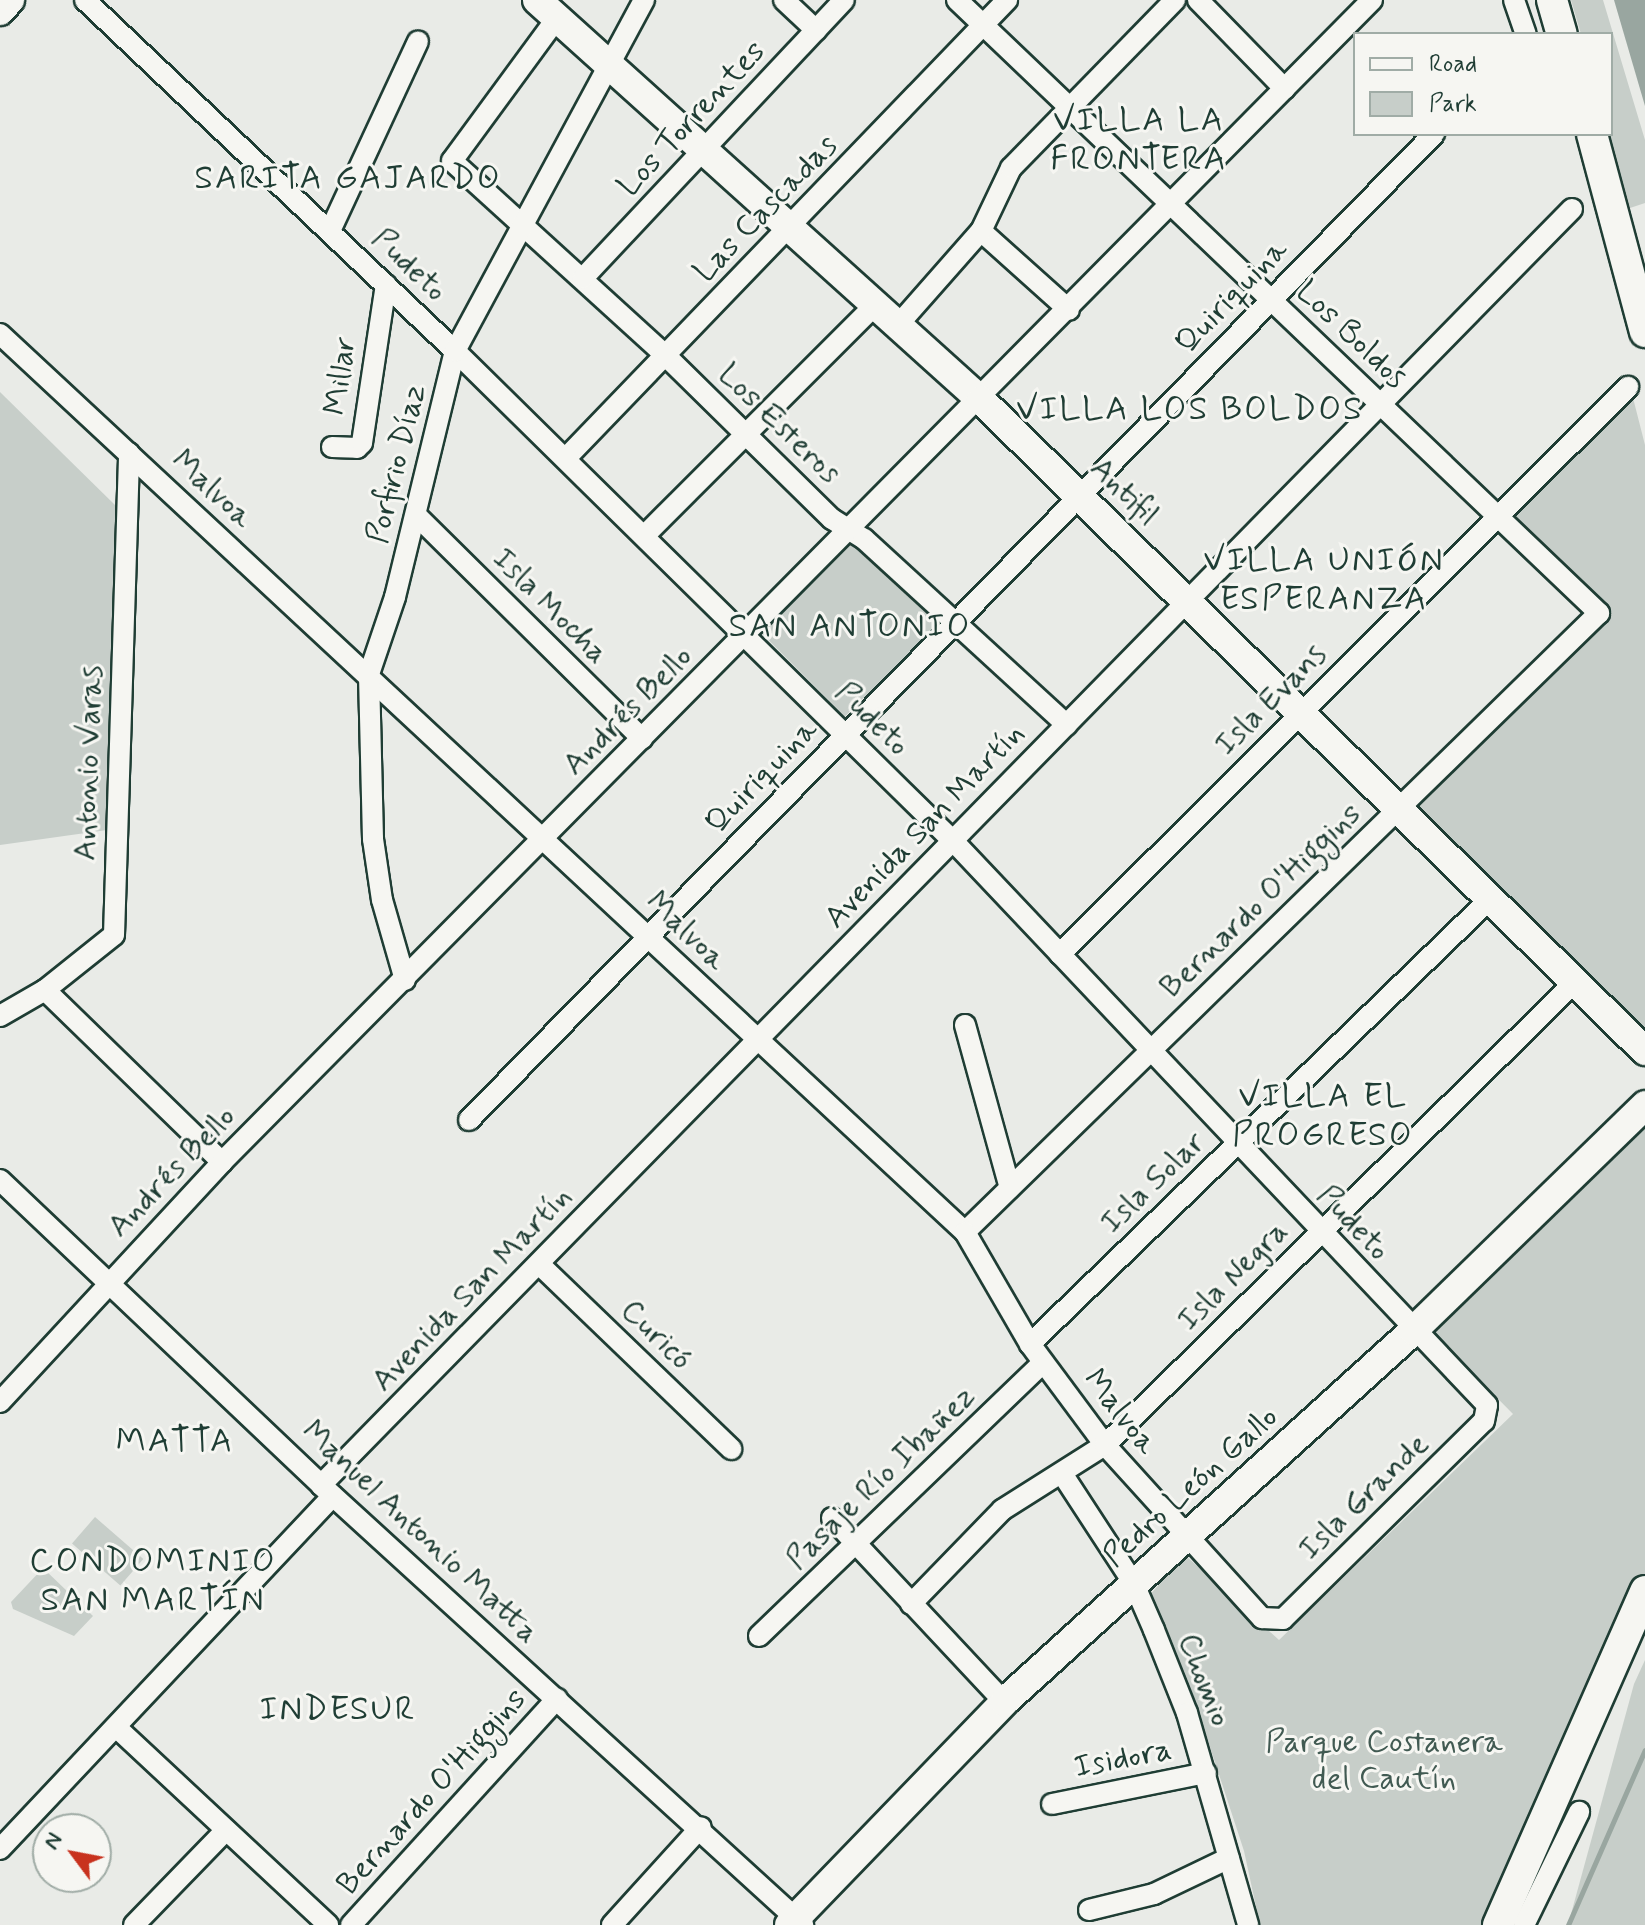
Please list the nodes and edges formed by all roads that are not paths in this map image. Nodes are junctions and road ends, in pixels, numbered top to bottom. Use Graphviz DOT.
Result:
graph roads {
  1 [pos="10,0"];
  2 [pos="85,0"];
  3 [pos="644,0"];
  4 [pos="784,0"];
  5 [pos="844,0"];
  6 [pos="957,0"];
  7 [pos="1007,0"];
  8 [pos="1175,0"];
  9 [pos="1198,0"];
  10 [pos="1514,0"];
  11 [pos="1552,0"];
  12 [pos="1369,1"];
  13 [pos="547,9"];
  14 [pos="0,11"];
  15 [pos="983,25"];
  16 [pos="816,30"];
  17 [pos="1525,32"];
  18 [pos="1561,32"];
  19 [pos="418,41"];
  20 [pos="609,67"];
  21 [pos="1285,89"];
  22 [pos="1069,107"];
  23 [pos="1432,136"];
  24 [pos="1593,136"];
  25 [pos="705,148"];
  26 [pos="1172,205"];
  27 [pos="1572,209"];
  28 [pos="525,224"];
  29 [pos="792,227"];
  30 [pos="330,231"];
  31 [pos="981,231"];
  32 [pos="583,278"];
  33 [pos="386,285"];
  34 [pos="1271,300"];
  35 [pos="876,304"];
  36 [pos="1069,310"];
  37 [pos="898,325"];
  38 [pos="1645,332"];
  39 [pos="0,334"];
  40 [pos="455,351"];
  41 [pos="665,355"];
  42 [pos="1628,387"];
  43 [pos="981,400"];
  44 [pos="1381,405"];
  45 [pos="746,434"];
  46 [pos="332,447"];
  47 [pos="129,453"];
  48 [pos="566,458"];
  49 [pos="1079,496"];
  50 [pos="416,515"];
  51 [pos="1497,516"];
  52 [pos="851,530"];
  53 [pos="644,536"];
  54 [pos="1187,602"];
  55 [pos="1599,613"];
  56 [pos="956,622"];
  57 [pos="745,636"];
  58 [pos="369,674"];
  59 [pos="1300,713"];
  60 [pos="1067,725"];
  61 [pos="846,735"];
  62 [pos="642,739"];
  63 [pos="1398,809"];
  64 [pos="544,837"];
  65 [pos="953,841"];
  66 [pos="1490,899"];
  67 [pos="649,937"];
  68 [pos="1060,954"];
  69 [pos="405,980"];
  70 [pos="1575,982"];
  71 [pos="45,990"];
  72 [pos="0,1016"];
  73 [pos="965,1025"];
  74 [pos="758,1040"];
  75 [pos="1151,1051"];
  76 [pos="1645,1051"];
  77 [pos="1645,1105"];
  78 [pos="469,1120"];
  79 [pos="1237,1143"];
  80 [pos="222,1162"];
  81 [pos="0,1180"];
  82 [pos="1010,1188"];
  83 [pos="965,1232"];
  84 [pos="1321,1232"];
  85 [pos="539,1264"];
  86 [pos="108,1282"];
  87 [pos="1413,1331"];
  88 [pos="1030,1344"];
  89 [pos="1043,1363"];
  90 [pos="0,1402"];
  91 [pos="1487,1405"];
  92 [pos="1105,1445"];
  93 [pos="731,1449"];
  94 [pos="1063,1475"];
  95 [pos="327,1491"];
  96 [pos="832,1518"];
  97 [pos="1186,1538"];
  98 [pos="856,1543"];
  99 [pos="1134,1584"];
  100 [pos="1645,1591"];
  101 [pos="911,1604"];
  102 [pos="1271,1622"];
  103 [pos="759,1636"];
  104 [pos="557,1699"];
  105 [pos="1004,1702"];
  106 [pos="116,1727"];
  107 [pos="1206,1773"];
  108 [pos="1052,1804"];
  109 [pos="1579,1812"];
  110 [pos="701,1827"];
  111 [pos="226,1830"];
  112 [pos="0,1849"];
  113 [pos="1229,1858"];
  114 [pos="1089,1910"];
  115 [pos="796,1923"];
  116 [pos="134,1925"];
  117 [pos="328,1925"];
  118 [pos="351,1925"];
  119 [pos="612,1925"];
  120 [pos="1248,1925"];
  121 [pos="1498,1925"];
  122 [pos="1524,1925"];
  1 -- 14 [label="street"];
  2 -- 30 [label="street, Pudeto"];
  3 -- 20 [label="street, Porfirio Díaz"];
  4 -- 16 [label="street"];
  5 -- 16 [label="street, Los Torrentes"];
  6 -- 15 [label="street, Los Boldos"];
  7 -- 15 [label="street, Las Cascadas"];
  8 -- 22 [label="street"];
  9 -- 21 [label="street"];
  10 -- 17 [label="street"];
  11 -- 18 [label="main road"];
  12 -- 21 [label="street, Andrés Bello"];
  13 -- 20 [label="street, Antifil"];
  13 -- 28 [label="street, Los Esteros"];
  15 -- 22 [label="street, Los Boldos"];
  15 -- 29 [label="street, Las Cascadas"];
  16 -- 25 [label="street, Los Torrentes"];
  19 -- 30 [label="street"];
  20 -- 25 [label="street, Antifil"];
  20 -- 28 [label="street, Porfirio Díaz"];
  21 -- 26 [label="street, Andrés Bello"];
  22 -- 26 [label="street, Los Boldos"];
  22 -- 31 [label="street"];
  23 -- 34 [label="street, Quiriquina"];
  24 -- 38 [label="main road"];
  25 -- 29 [label="street, Antifil"];
  25 -- 32 [label="street, Los Torrentes"];
  26 -- 34 [label="street, Los Boldos"];
  26 -- 36 [label="street, Andrés Bello"];
  27 -- 44 [label="street, Avenida San Martín"];
  28 -- 32 [label="street, Los Esteros"];
  28 -- 40 [label="street, Porfirio Díaz"];
  29 -- 35 [label="street, Antifil"];
  29 -- 41 [label="street, Las Cascadas"];
  30 -- 33 [label="street, Pudeto"];
  31 -- 36 [label="street"];
  31 -- 37 [label="street"];
  32 -- 41 [label="street, Los Esteros"];
  33 -- 40 [label="street, Pudeto"];
  33 -- 46 [label="street, Millar"];
  34 -- 44 [label="street, Los Boldos"];
  34 -- 49 [label="street, Quiriquina"];
  35 -- 37 [label="street, Antifil"];
  35 -- 45 [label="street"];
  36 -- 43 [label="street, Andrés Bello"];
  37 -- 43 [label="street, Antifil"];
  39 -- 47 [label="street, Malvoa"];
  40 -- 48 [label="street, Pudeto"];
  40 -- 50 [label="street, Porfirio Díaz"];
  41 -- 45 [label="street, Los Esteros"];
  41 -- 48 [label="street, Las Cascadas"];
  42 -- 51 [label="street, Isla Evans"];
  43 -- 49 [label="street, Antifil"];
  43 -- 52 [label="street, Andrés Bello"];
  44 -- 51 [label="street, Los Boldos"];
  44 -- 54 [label="street, Avenida San Martín"];
  45 -- 52 [label="street, Los Esteros"];
  45 -- 53 [label="street"];
  47 -- 58 [label="street, Malvoa"];
  47 -- 71 [label="street, Antonio Varas"];
  48 -- 53 [label="street, Pudeto"];
  49 -- 54 [label="street, Antifil"];
  49 -- 56 [label="street, Quiriquina"];
  50 -- 58 [label="street, Porfirio Díaz"];
  50 -- 62 [label="street, Isla Mocha"];
  51 -- 55 [label="street, Los Boldos"];
  51 -- 59 [label="street, Isla Evans"];
  52 -- 56 [label="street, Los Esteros"];
  52 -- 57 [label="street, Andrés Bello"];
  53 -- 57 [label="street, Pudeto"];
  54 -- 59 [label="street, Antifil"];
  54 -- 60 [label="street, Avenida San Martín"];
  55 -- 63 [label="street, Bernardo O'Higgins"];
  56 -- 60 [label="street, Los Esteros"];
  56 -- 61 [label="street, Quiriquina"];
  57 -- 61 [label="street, Pudeto"];
  57 -- 62 [label="street, Andrés Bello"];
  58 -- 64 [label="street, Malvoa"];
  58 -- 69 [label="street, Porfirio Díaz"];
  59 -- 63 [label="street, Antifil"];
  59 -- 68 [label="street, Isla Evans"];
  60 -- 65 [label="street, Avenida San Martín"];
  61 -- 65 [label="street, Pudeto"];
  61 -- 67 [label="street, Quiriquina"];
  62 -- 64 [label="street, Andrés Bello"];
  63 -- 66 [label="street, Antifil"];
  63 -- 75 [label="street, Bernardo O'Higgins"];
  64 -- 67 [label="street, Malvoa"];
  64 -- 69 [label="street, Andrés Bello"];
  65 -- 68 [label="street, Pudeto"];
  65 -- 74 [label="street, Avenida San Martín"];
  66 -- 70 [label="street, Antifil"];
  66 -- 79 [label="street, Isla Solar"];
  67 -- 74 [label="street, Malvoa"];
  67 -- 78 [label="street, Quiriquina"];
  68 -- 75 [label="street, Pudeto"];
  69 -- 80 [label="street, Andrés Bello"];
  70 -- 76 [label="street, Antifil"];
  70 -- 84 [label="street, Isla Negra"];
  71 -- 72 [label="street, Antonio Varas"];
  71 -- 80 [label="street"];
  73 -- 82 [label="street"];
  74 -- 83 [label="street, Malvoa"];
  74 -- 85 [label="street, Avenida San Martín"];
  75 -- 79 [label="street, Pudeto"];
  75 -- 82 [label="street, Bernardo O'Higgins"];
  77 -- 87 [label="street, Pedro León Gallo"];
  79 -- 84 [label="street, Pudeto"];
  79 -- 88 [label="street, Isla Solar"];
  80 -- 86 [label="street, Andrés Bello"];
  81 -- 86 [label="street, Manuel Antonio Matta"];
  82 -- 83 [label="street, Bernardo O'Higgins"];
  83 -- 88 [label="street, Malvoa"];
  84 -- 87 [label="street, Pudeto"];
  84 -- 92 [label="street, Isla Negra"];
  85 -- 93 [label="street, Curicó"];
  85 -- 95 [label="street, Avenida San Martín"];
  86 -- 90 [label="street, Andrés Bello"];
  86 -- 95 [label="street, Manuel Antonio Matta"];
  87 -- 91 [label="street, Pudeto"];
  87 -- 97 [label="street, Pedro León Gallo"];
  88 -- 89 [label="street, Malvoa"];
  89 -- 92 [label="street, Malvoa"];
  89 -- 98 [label="street, Pasaje Río Ibañez"];
  91 -- 102 [label="street, Isla Grande"];
  92 -- 94 [label="street, Isla Negra"];
  92 -- 97 [label="street, Malvoa"];
  94 -- 99 [label="street, Chomio"];
  94 -- 101 [label="street, Isla Negra"];
  95 -- 104 [label="street, Manuel Antonio Matta"];
  95 -- 106 [label="street, Avenida San Martín"];
  96 -- 98 [label="street"];
  97 -- 99 [label="street, Pedro León Gallo"];
  97 -- 102 [label="street, Malvoa"];
  98 -- 101 [label="street"];
  98 -- 103 [label="street, Pasaje Río Ibañez"];
  99 -- 105 [label="street, Pedro León Gallo"];
  99 -- 107 [label="street, Chomio"];
  100 -- 121 [label="main road"];
  101 -- 105 [label="street"];
  104 -- 110 [label="street, Manuel Antonio Matta"];
  104 -- 118 [label="street, Bernardo O'Higgins"];
  105 -- 115 [label="street, Pedro León Gallo"];
  106 -- 111 [label="street"];
  106 -- 112 [label="street, Avenida San Martín"];
  107 -- 108 [label="street, Isidora"];
  107 -- 113 [label="street, Chomio"];
  109 -- 122 [label="street"];
  110 -- 115 [label="street, Manuel Antonio Matta"];
  110 -- 119 [label="street"];
  111 -- 116 [label="street"];
  111 -- 117 [label="street"];
  113 -- 114 [label="street"];
  113 -- 120 [label="street, Chomio"];
}
